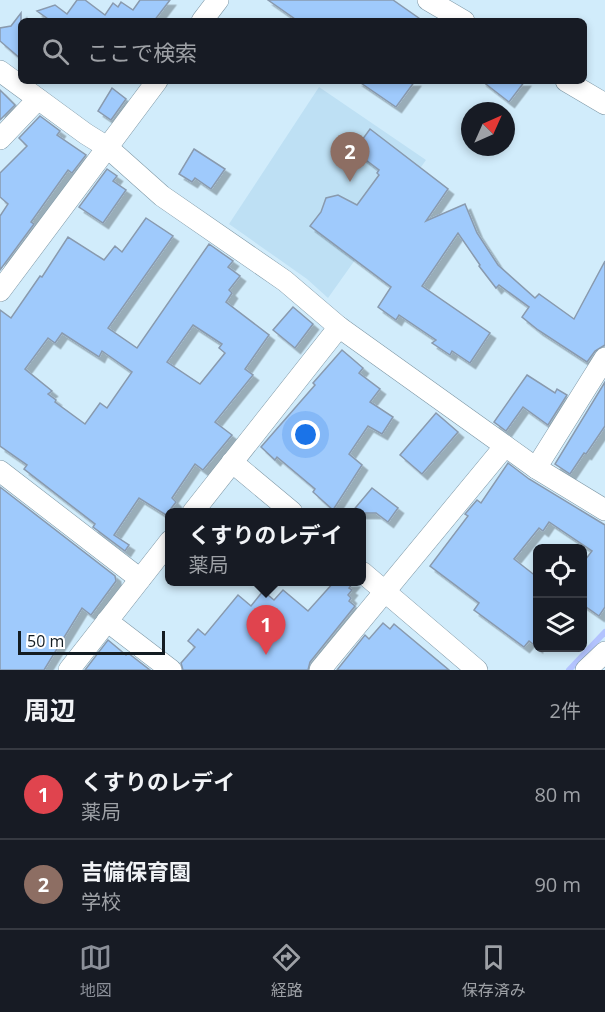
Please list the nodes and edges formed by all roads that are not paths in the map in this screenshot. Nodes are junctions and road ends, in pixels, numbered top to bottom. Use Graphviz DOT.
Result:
graph roads {
  1 [pos="218,0"];
  2 [pos="428,0"];
  3 [pos="204,18"];
  4 [pos="459,18"];
  5 [pos="0,71"];
  6 [pos="155,84"];
  7 [pos="571,84"];
  8 [pos="38,99"];
  9 [pos="605,104"];
  10 [pos="0,139"];
  11 [pos="107,147"];
  12 [pos="0,291"];
  13 [pos="339,327"];
  14 [pos="605,358"];
  15 [pos="505,446"];
  16 [pos="232,462"];
  17 [pos="536,468"];
  18 [pos="0,471"];
  19 [pos="197,508"];
  20 [pos="286,508"];
  21 [pos="605,510"];
  22 [pos="165,547"];
  23 [pos="366,575"];
  24 [pos="140,579"];
  25 [pos="385,591"];
  26 [pos="107,621"];
  27 [pos="605,652"];
  28 [pos="69,670"];
  29 [pos="171,670"];
  30 [pos="320,670"];
  31 [pos="477,670"];
  32 [pos="586,670"];
  1 -- 3 [label="street"];
  2 -- 4 [label="street"];
  5 -- 8 [label="street"];
  6 -- 11 [label="street"];
  7 -- 9 [label="street"];
  8 -- 10 [label="street"];
  8 -- 11 [label="street"];
  11 -- 12 [label="street"];
  11 -- 13 [label="street"];
  13 -- 15 [label="street"];
  13 -- 16 [label="street"];
  14 -- 17 [label="street"];
  15 -- 17 [label="street"];
  15 -- 25 [label="street"];
  16 -- 19 [label="street"];
  16 -- 20 [label="street"];
  17 -- 21 [label="street"];
  18 -- 24 [label="street"];
  22 -- 24 [label="street"];
  23 -- 25 [label="street"];
  24 -- 26 [label="street"];
  25 -- 30 [label="street"];
  25 -- 31 [label="street"];
  26 -- 28 [label="street"];
  26 -- 29 [label="street"];
  27 -- 32 [label="street"];
}
